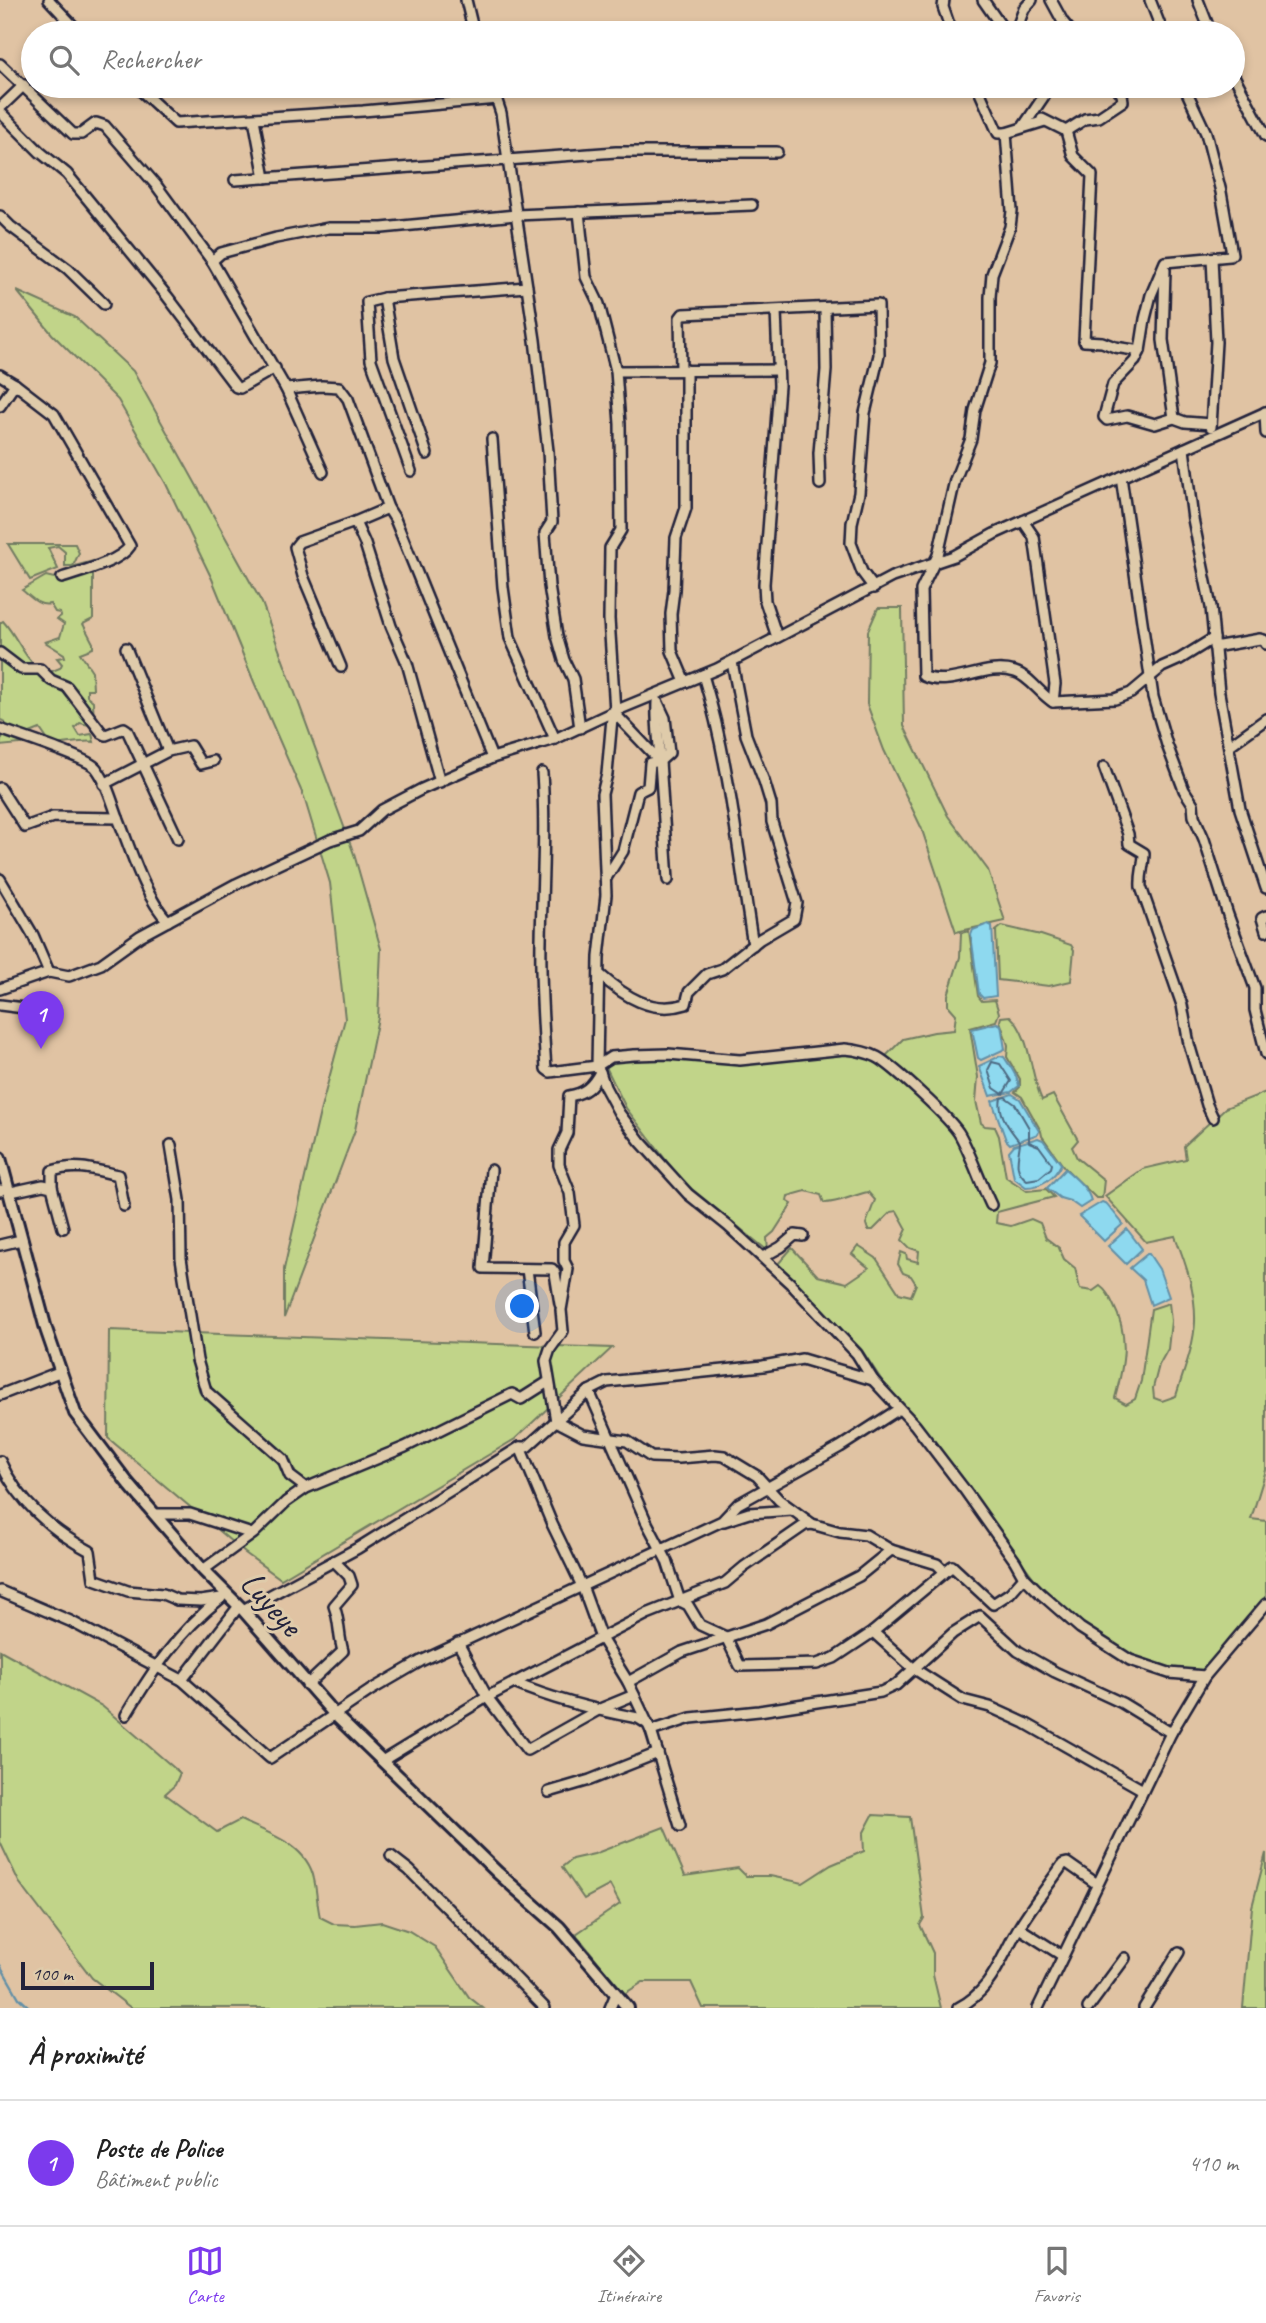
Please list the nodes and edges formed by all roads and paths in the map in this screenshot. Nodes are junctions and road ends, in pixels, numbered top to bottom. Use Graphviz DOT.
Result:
graph roads {
  1 [pos="48,0"];
  2 [pos="466,0"];
  3 [pos="944,0"];
  4 [pos="983,0"];
  5 [pos="1032,0"];
  6 [pos="1051,0"];
  7 [pos="1150,0"];
  8 [pos="1198,0"];
  9 [pos="68,21"];
  10 [pos="471,21"];
  11 [pos="947,21"];
  12 [pos="998,21"];
  13 [pos="1019,21"];
  14 [pos="1062,21"];
  15 [pos="1158,21"];
  16 [pos="1206,21"];
  17 [pos="0,64"];
  18 [pos="21,82"];
  19 [pos="21,88"];
  20 [pos="1245,97"];
  21 [pos="37,98"];
  22 [pos="149,98"];
  23 [pos="982,98"];
  24 [pos="1042,98"];
  25 [pos="1123,98"];
  26 [pos="1190,98"];
  27 [pos="497,99"];
  28 [pos="0,110"];
  29 [pos="1032,111"];
  30 [pos="254,118"];
  31 [pos="1045,121"];
  32 [pos="1023,127"];
  33 [pos="1066,131"];
  34 [pos="1006,133"];
  35 [pos="1266,136"];
  36 [pos="777,152"];
  37 [pos="508,159"];
  38 [pos="265,178"];
  39 [pos="235,180"];
  40 [pos="752,205"];
  41 [pos="579,212"];
  42 [pos="516,215"];
  43 [pos="0,216"];
  44 [pos="1212,258"];
  45 [pos="212,261"];
  46 [pos="1165,266"];
  47 [pos="527,286"];
  48 [pos="384,298"];
  49 [pos="104,304"];
  50 [pos="825,309"];
  51 [pos="776,311"];
  52 [pos="1140,351"];
  53 [pos="275,368"];
  54 [pos="616,370"];
  55 [pos="683,370"];
  56 [pos="778,370"];
  57 [pos="0,375"];
  58 [pos="15,384"];
  59 [pos="286,389"];
  60 [pos="0,406"];
  61 [pos="1266,412"];
  62 [pos="1174,418"];
  63 [pos="1211,425"];
  64 [pos="1266,433"];
  65 [pos="1212,436"];
  66 [pos="492,439"];
  67 [pos="1184,449"];
  68 [pos="426,454"];
  69 [pos="411,471"];
  70 [pos="323,472"];
  71 [pos="1121,477"];
  72 [pos="820,484"];
  73 [pos="388,508"];
  74 [pos="1023,521"];
  75 [pos="355,522"];
  76 [pos="935,561"];
  77 [pos="62,578"];
  78 [pos="874,588"];
  79 [pos="777,637"];
  80 [pos="1214,642"];
  81 [pos="1266,644"];
  82 [pos="126,648"];
  83 [pos="0,653"];
  84 [pos="732,662"];
  85 [pos="341,667"];
  86 [pos="703,675"];
  87 [pos="1149,677"];
  88 [pos="685,682"];
  89 [pos="659,697"];
  90 [pos="1054,702"];
  91 [pos="613,715"];
  92 [pos="1266,719"];
  93 [pos="580,728"];
  94 [pos="0,729"];
  95 [pos="555,739"];
  96 [pos="1230,745"];
  97 [pos="168,751"];
  98 [pos="492,758"];
  99 [pos="213,761"];
  100 [pos="660,761"];
  101 [pos="145,764"];
  102 [pos="1104,767"];
  103 [pos="542,773"];
  104 [pos="440,782"];
  105 [pos="104,784"];
  106 [pos="0,788"];
  107 [pos="118,818"];
  108 [pos="178,839"];
  109 [pos="0,878"];
  110 [pos="606,878"];
  111 [pos="668,880"];
  112 [pos="1266,888"];
  113 [pos="1266,916"];
  114 [pos="168,920"];
  115 [pos="1266,931"];
  116 [pos="752,945"];
  117 [pos="49,972"];
  118 [pos="599,974"];
  119 [pos="0,989"];
  120 [pos="0,1005"];
  121 [pos="24,1008"];
  122 [pos="1266,1054"];
  123 [pos="598,1069"];
  124 [pos="1213,1118"];
  125 [pos="171,1145"];
  126 [pos="0,1158"];
  127 [pos="491,1171"];
  128 [pos="4,1185"];
  129 [pos="51,1187"];
  130 [pos="991,1205"];
  131 [pos="124,1206"];
  132 [pos="63,1228"];
  133 [pos="803,1236"];
  134 [pos="21,1240"];
  135 [pos="0,1245"];
  136 [pos="763,1257"];
  137 [pos="527,1269"];
  138 [pos="561,1310"];
  139 [pos="535,1332"];
  140 [pos="59,1372"];
  141 [pos="873,1380"];
  142 [pos="548,1382"];
  143 [pos="589,1391"];
  144 [pos="0,1395"];
  145 [pos="899,1409"];
  146 [pos="556,1421"];
  147 [pos="610,1439"];
  148 [pos="520,1447"];
  149 [pos="0,1461"];
  150 [pos="306,1488"];
  151 [pos="768,1488"];
  152 [pos="792,1510"];
  153 [pos="154,1514"];
  154 [pos="722,1521"];
  155 [pos="813,1524"];
  156 [pos="253,1534"];
  157 [pos="661,1549"];
  158 [pos="891,1550"];
  159 [pos="334,1561"];
  160 [pos="203,1570"];
  161 [pos="945,1572"];
  162 [pos="1024,1577"];
  163 [pos="582,1586"];
  164 [pos="0,1591"];
  165 [pos="224,1596"];
  166 [pos="680,1601"];
  167 [pos="993,1604"];
  168 [pos="1266,1604"];
  169 [pos="241,1608"];
  170 [pos="980,1616"];
  171 [pos="873,1632"];
  172 [pos="726,1637"];
  173 [pos="601,1638"];
  174 [pos="458,1643"];
  175 [pos="156,1665"];
  176 [pos="913,1668"];
  177 [pos="1205,1675"];
  178 [pos="182,1680"];
  179 [pos="628,1682"];
  180 [pos="514,1683"];
  181 [pos="307,1685"];
  182 [pos="634,1695"];
  183 [pos="487,1697"];
  184 [pos="600,1709"];
  185 [pos="126,1715"];
  186 [pos="335,1715"];
  187 [pos="649,1728"];
  188 [pos="1171,1733"];
  189 [pos="658,1753"];
  190 [pos="382,1761"];
  191 [pos="1143,1790"];
  192 [pos="549,1792"];
  193 [pos="680,1826"];
  194 [pos="391,1856"];
  195 [pos="1097,1884"];
  196 [pos="1019,1928"];
  197 [pos="1179,1952"];
  198 [pos="1063,1956"];
  199 [pos="1125,1958"];
  200 [pos="617,1994"];
  201 [pos="545,2008"];
  202 [pos="610,2008"];
  203 [pos="628,2008"];
  204 [pos="958,2008"];
  205 [pos="1038,2008"];
  206 [pos="1088,2008"];
  207 [pos="1144,2008"];
  1 -- 9 [label="street"];
  2 -- 10 [label="street"];
  3 -- 11 [label="street"];
  4 -- 12 [label="street"];
  5 -- 13 [label="street"];
  6 -- 14 [label="street"];
  7 -- 15 [label="street"];
  8 -- 16 [label="street"];
  17 -- 18 [label="street"];
  19 -- 28 [label="street"];
  20 -- 35 [label="street"];
  21 -- 45 [label="street"];
  22 -- 30 [label="street"];
  23 -- 34 [label="street"];
  24 -- 29 [label="street"];
  25 -- 33 [label="street"];
  26 -- 44 [label="street"];
  27 -- 30 [label="street"];
  27 -- 37 [label="street"];
  28 -- 53 [label="street"];
  29 -- 31 [label="street"];
  29 -- 32 [label="street"];
  30 -- 38 [label="street"];
  31 -- 32 [label="street"];
  31 -- 33 [label="street"];
  32 -- 34 [label="street"];
  33 -- 52 [label="street"];
  34 -- 76 [label="street"];
  36 -- 37 [label="street"];
  37 -- 38 [label="street"];
  37 -- 42 [label="street"];
  38 -- 39 [label="street"];
  40 -- 41 [label="street"];
  41 -- 42 [label="street"];
  41 -- 54 [label="street"];
  42 -- 45 [label="street"];
  42 -- 47 [label="street"];
  43 -- 49 [label="street"];
  44 -- 46 [label="street"];
  44 -- 63 [label="street"];
  45 -- 53 [label="street"];
  46 -- 52 [label="street"];
  46 -- 62 [label="street"];
  47 -- 48 [label="street"];
  47 -- 93 [label="street"];
  48 -- 68 [label="street"];
  48 -- 69 [label="street"];
  50 -- 51 [label="street"];
  50 -- 72 [label="street"];
  50 -- 78 [label="street"];
  51 -- 55 [label="street"];
  51 -- 56 [label="street"];
  52 -- 62 [label="street"];
  53 -- 59 [label="street"];
  54 -- 55 [label="street"];
  54 -- 91 [label="street"];
  55 -- 56 [label="street"];
  55 -- 88 [label="street"];
  56 -- 79 [label="street"];
  57 -- 58 [label="street"];
  58 -- 60 [label="street"];
  58 -- 77 [label="street"];
  59 -- 70 [label="street"];
  59 -- 73 [label="street"];
  61 -- 64 [label="street"];
  61 -- 65 [label="street"];
  62 -- 63 [label="street"];
  63 -- 65 [label="street"];
  65 -- 67 [label="street"];
  66 -- 95 [label="street"];
  67 -- 71 [label="street"];
  67 -- 80 [label="street"];
  71 -- 74 [label="street"];
  71 -- 87 [label="street"];
  73 -- 75 [label="street"];
  73 -- 98 [label="street"];
  74 -- 76 [label="street"];
  74 -- 90 [label="street"];
  75 -- 85 [label="street"];
  75 -- 104 [label="street"];
  76 -- 78 [label="street"];
  76 -- 90 [label="street"];
  78 -- 79 [label="street"];
  79 -- 84 [label="street"];
  80 -- 81 [label="street"];
  80 -- 87 [label="street"];
  80 -- 96 [label="street"];
  82 -- 97 [label="street"];
  83 -- 101 [label="street"];
  84 -- 86 [label="street"];
  84 -- 116 [label="street"];
  86 -- 88 [label="street"];
  86 -- 116 [label="street"];
  87 -- 90 [label="street"];
  87 -- 122 [label="street"];
  88 -- 89 [label="street"];
  89 -- 91 [label="street"];
  89 -- 100 [label="street"];
  91 -- 93 [label="street"];
  91 -- 100 [label="street"];
  91 -- 110 [label="street"];
  92 -- 96 [label="street"];
  93 -- 95 [label="street"];
  94 -- 105 [label="street"];
  95 -- 98 [label="street"];
  96 -- 112 [label="street"];
  97 -- 99 [label="street"];
  97 -- 101 [label="street"];
  98 -- 104 [label="street"];
  100 -- 110 [label="street"];
  100 -- 111 [label="street"];
  101 -- 105 [label="street"];
  101 -- 108 [label="street"];
  102 -- 124 [label="street"];
  103 -- 123 [label="street"];
  104 -- 114 [label="street"];
  105 -- 107 [label="street"];
  106 -- 107 [label="street"];
  107 -- 114 [label="street"];
  109 -- 117 [label="street"];
  110 -- 118 [label="street"];
  113 -- 115 [label="street"];
  114 -- 117 [label="street"];
  116 -- 118 [label="street"];
  117 -- 119 [label="street"];
  118 -- 123 [label="street"];
  120 -- 121 [label="street"];
  123 -- 130 [label="street"];
  123 -- 136 [label="street"];
  123 -- 138 [label="street"];
  125 -- 150 [label="street"];
  126 -- 128 [label="street, Luyeye"];
  127 -- 137 [label="street"];
  128 -- 129 [label="street"];
  128 -- 134 [label="street, Luyeye"];
  129 -- 131 [label="street"];
  129 -- 132 [label="street"];
  133 -- 136 [label="street"];
  134 -- 135 [label="street"];
  134 -- 140 [label="street, Luyeye"];
  136 -- 141 [label="street"];
  137 -- 138 [label="street"];
  137 -- 139 [label="street"];
  138 -- 142 [label="street"];
  140 -- 144 [label="street"];
  140 -- 153 [label="street, Luyeye"];
  141 -- 143 [label="street"];
  141 -- 145 [label="street"];
  142 -- 146 [label="street"];
  142 -- 150 [label="street"];
  143 -- 146 [label="street"];
  143 -- 147 [label="street"];
  145 -- 151 [label="street"];
  145 -- 162 [label="street"];
  146 -- 147 [label="street"];
  146 -- 148 [label="street"];
  147 -- 151 [label="street"];
  147 -- 157 [label="street"];
  148 -- 159 [label="street"];
  148 -- 163 [label="street"];
  149 -- 165 [label="street"];
  150 -- 156 [label="street"];
  151 -- 152 [label="street"];
  151 -- 154 [label="street"];
  152 -- 154 [label="street"];
  152 -- 155 [label="street"];
  153 -- 156 [label="street"];
  153 -- 160 [label="street, Luyeye"];
  154 -- 157 [label="street"];
  155 -- 158 [label="street"];
  155 -- 166 [label="street"];
  156 -- 160 [label="street"];
  157 -- 163 [label="street"];
  157 -- 166 [label="street"];
  158 -- 161 [label="street"];
  158 -- 172 [label="street"];
  159 -- 169 [label="street"];
  159 -- 181 [label="street"];
  160 -- 165 [label="street, Luyeye"];
  161 -- 167 [label="street"];
  161 -- 171 [label="street"];
  162 -- 167 [label="street"];
  162 -- 177 [label="street"];
  163 -- 173 [label="street"];
  163 -- 174 [label="street"];
  164 -- 175 [label="street"];
  165 -- 169 [label="street, Luyeye"];
  165 -- 175 [label="street"];
  166 -- 172 [label="street"];
  166 -- 173 [label="street"];
  167 -- 170 [label="street"];
  168 -- 177 [label="street"];
  169 -- 178 [label="street"];
  169 -- 181 [label="street, Luyeye"];
  170 -- 176 [label="street"];
  170 -- 188 [label="street"];
  171 -- 172 [label="street"];
  171 -- 176 [label="street"];
  172 -- 179 [label="street"];
  173 -- 179 [label="street"];
  173 -- 180 [label="street"];
  174 -- 183 [label="street"];
  174 -- 186 [label="street"];
  175 -- 178 [label="street"];
  175 -- 185 [label="street"];
  176 -- 187 [label="street"];
  176 -- 191 [label="street"];
  177 -- 188 [label="street"];
  178 -- 186 [label="street"];
  179 -- 182 [label="street"];
  180 -- 183 [label="street"];
  180 -- 184 [label="street"];
  181 -- 186 [label="street, Luyeye"];
  182 -- 184 [label="street"];
  182 -- 187 [label="street"];
  183 -- 184 [label="street"];
  183 -- 190 [label="street"];
  184 -- 187 [label="street"];
  186 -- 190 [label="street, Luyeye"];
  187 -- 189 [label="street"];
  188 -- 191 [label="street"];
  189 -- 192 [label="street"];
  189 -- 193 [label="street"];
  190 -- 200 [label="street, Luyeye"];
  191 -- 195 [label="street"];
  194 -- 201 [label="street"];
  195 -- 196 [label="street"];
  195 -- 198 [label="street"];
  196 -- 198 [label="street"];
  196 -- 204 [label="street"];
  197 -- 207 [label="street"];
  198 -- 205 [label="street"];
  199 -- 206 [label="street"];
  200 -- 202 [label="street"];
  200 -- 203 [label="street, Luyeye"];
}
